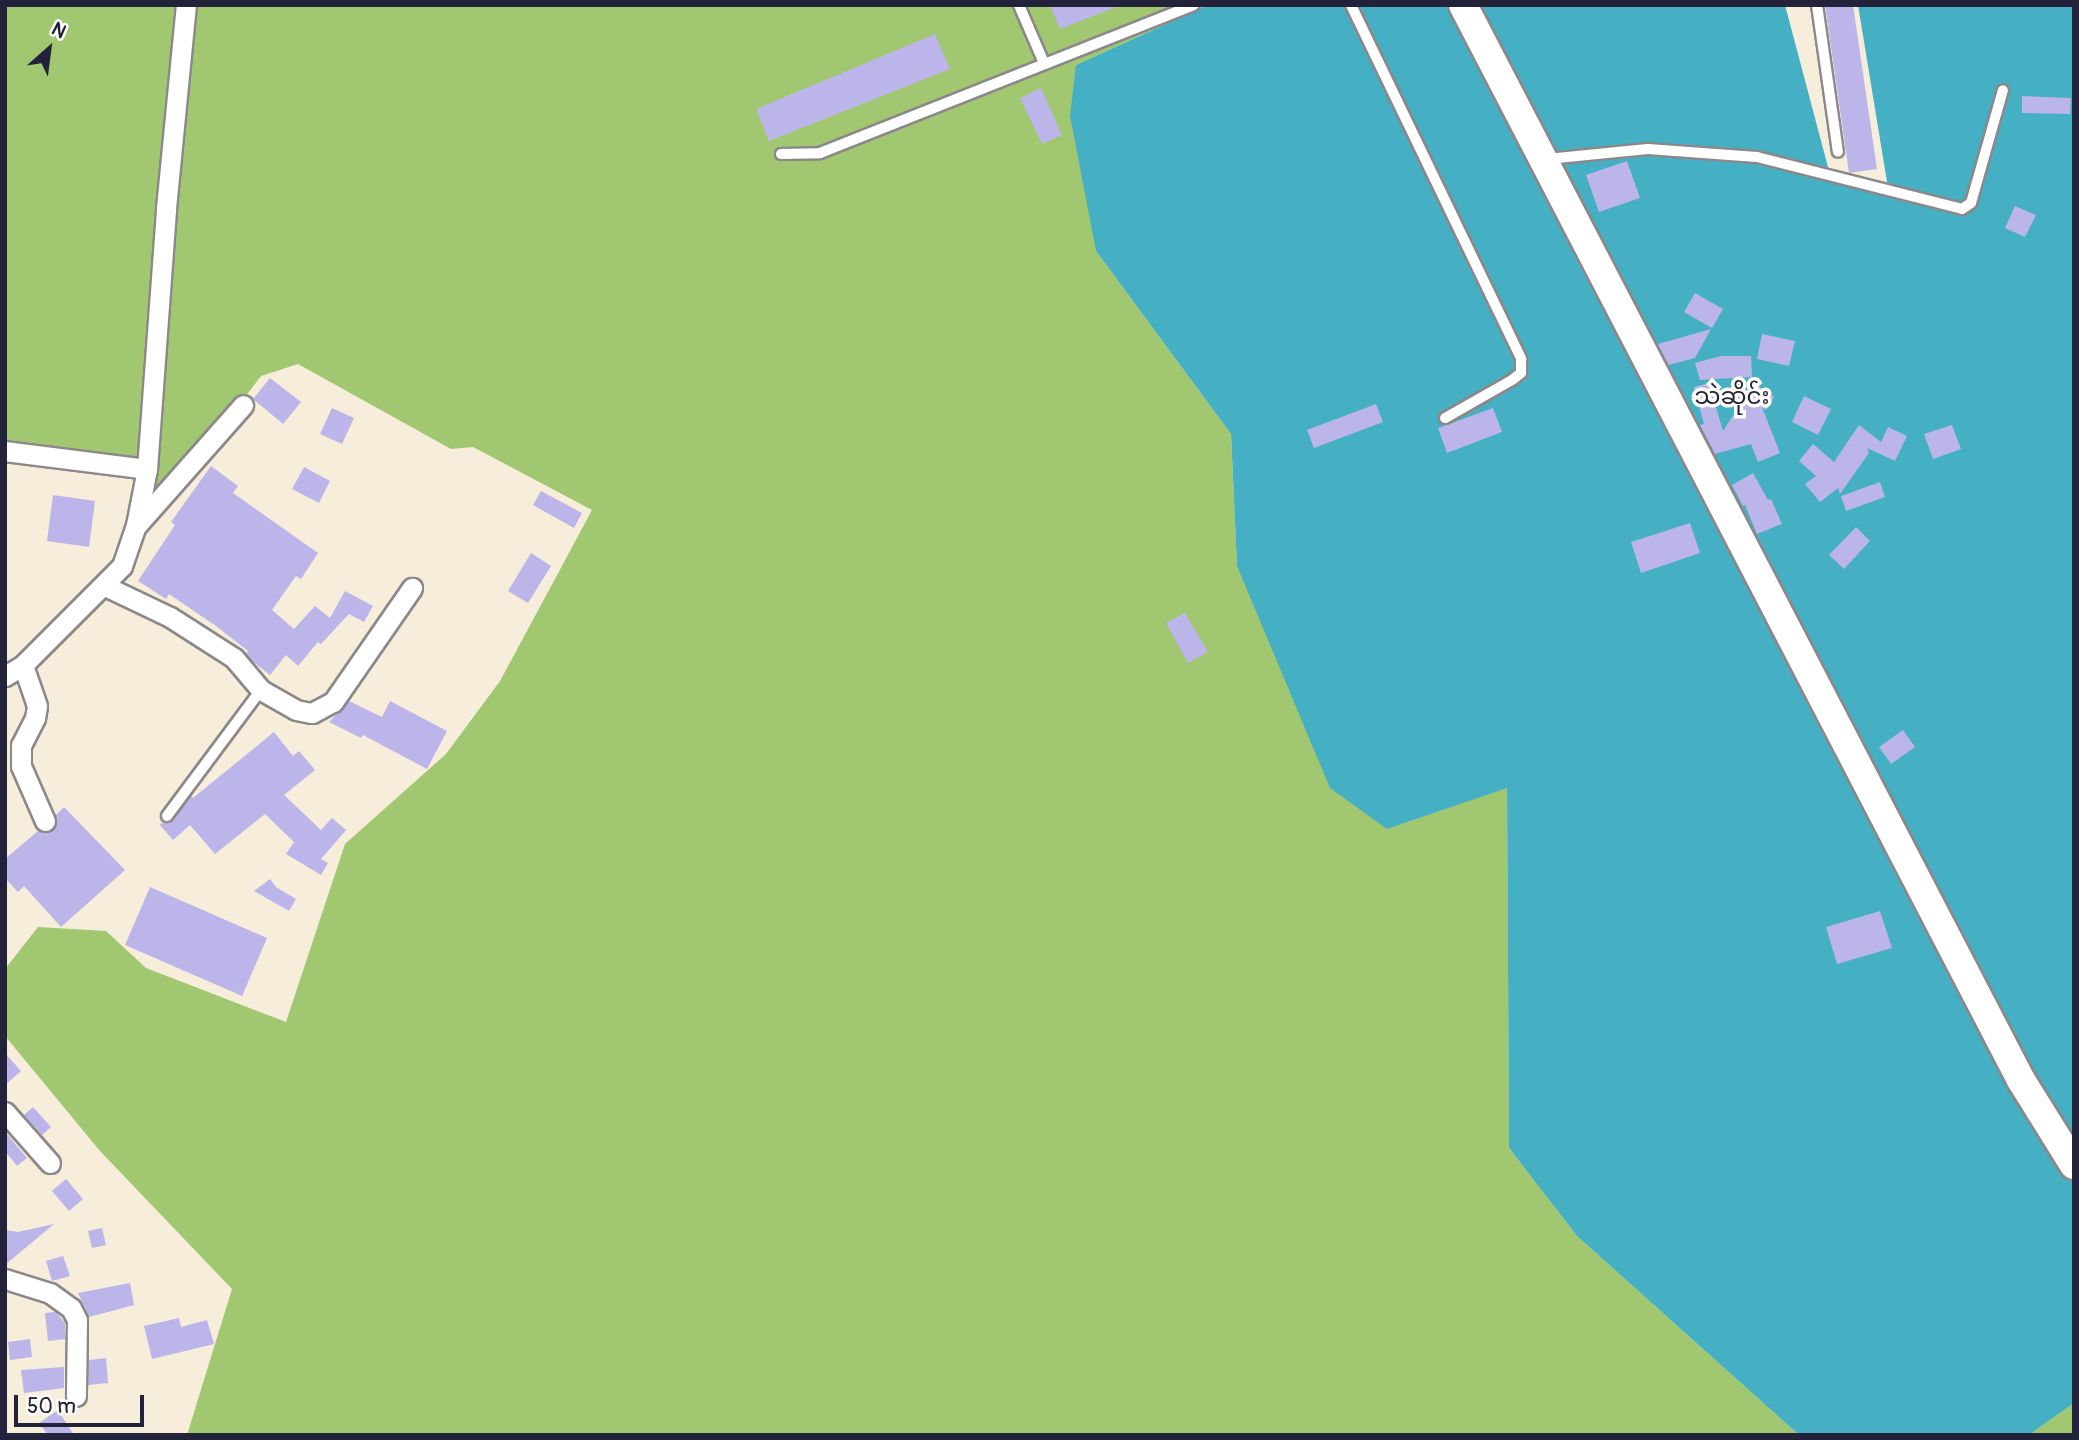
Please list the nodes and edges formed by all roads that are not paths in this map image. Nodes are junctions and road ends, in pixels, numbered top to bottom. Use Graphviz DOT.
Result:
graph roads {
  1 [pos="186,5"];
  2 [pos="1019,5"];
  3 [pos="1194,5"];
  4 [pos="1351,5"];
  5 [pos="1463,5"];
  6 [pos="1817,5"];
  7 [pos="1044,63"];
  8 [pos="2003,90"];
  9 [pos="1838,152"];
  10 [pos="781,154"];
  11 [pos="1543,159"];
  12 [pos="243,405"];
  13 [pos="1445,418"];
  14 [pos="5,451"];
  15 [pos="147,469"];
  16 [pos="136,525"];
  17 [pos="105,586"];
  18 [pos="412,588"];
  19 [pos="23,665"];
  20 [pos="5,676"];
  21 [pos="261,690"];
  22 [pos="167,817"];
  23 [pos="45,821"];
  24 [pos="5,1112"];
  25 [pos="51,1163"];
  26 [pos="2074,1166"];
  27 [pos="5,1279"];
  28 [pos="76,1396"];
  1 -- 15 [label="street"];
  2 -- 7 [label="lane"];
  3 -- 7 [label="lane"];
  4 -- 13 [label="lane"];
  5 -- 11 [label="street"];
  6 -- 9 [label="lane"];
  7 -- 10 [label="lane"];
  8 -- 11 [label="lane"];
  11 -- 26 [label="street"];
  12 -- 16 [label="street"];
  14 -- 15 [label="street"];
  15 -- 16 [label="street"];
  16 -- 17 [label="street"];
  17 -- 19 [label="street"];
  17 -- 21 [label="street"];
  18 -- 21 [label="street"];
  19 -- 20 [label="street"];
  19 -- 23 [label="street"];
  21 -- 22 [label="lane"];
  24 -- 25 [label="street"];
  27 -- 28 [label="street"];
}
